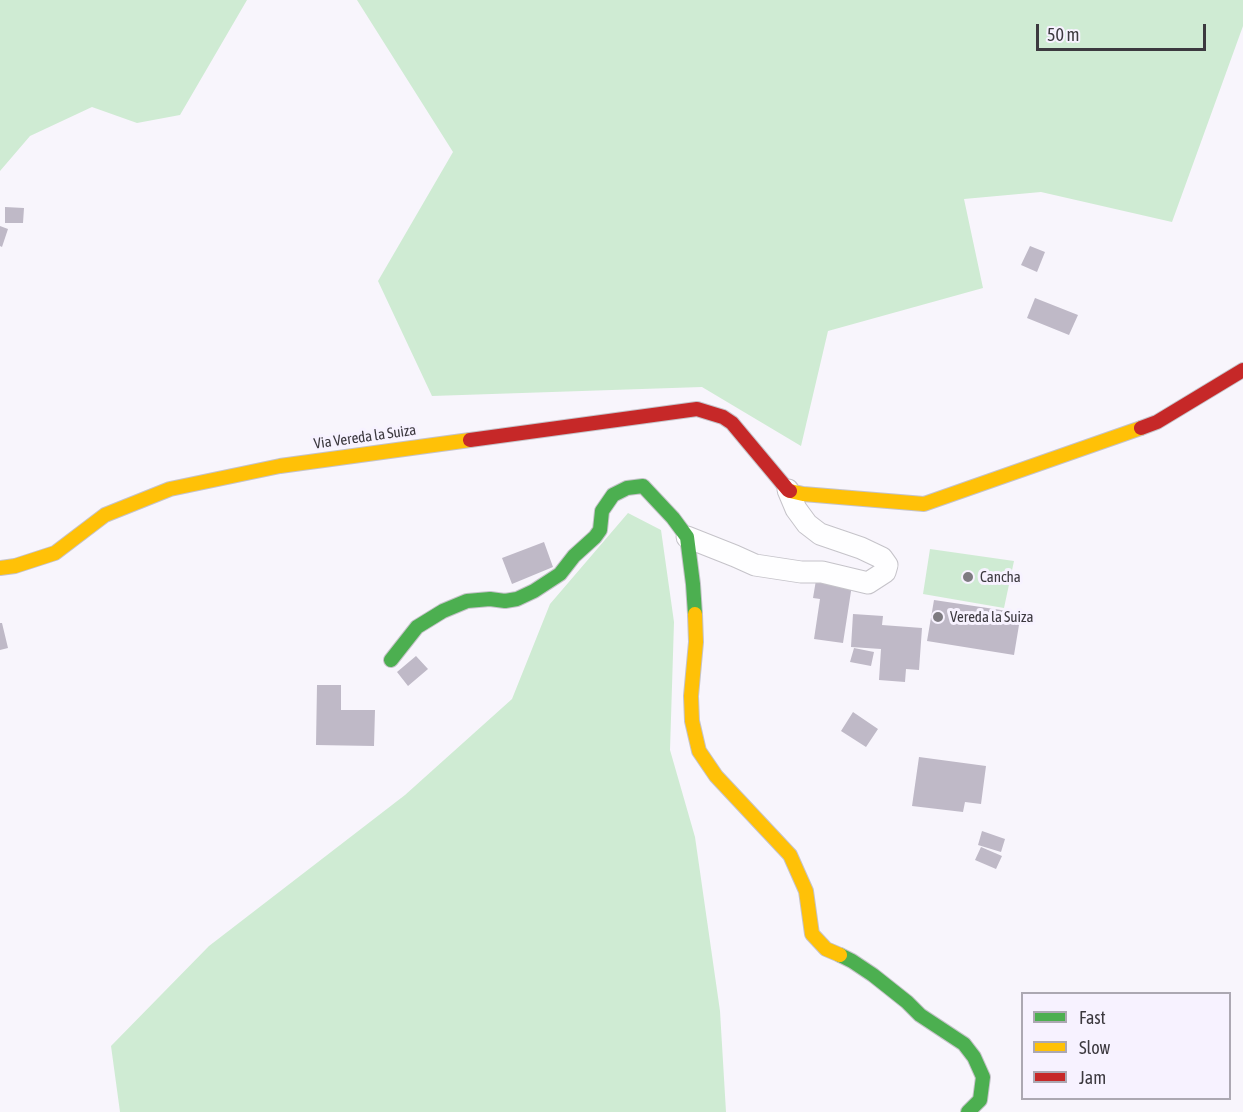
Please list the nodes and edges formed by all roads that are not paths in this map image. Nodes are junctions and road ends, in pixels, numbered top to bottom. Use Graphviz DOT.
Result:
graph roads {
  1 [pos="1243,370"];
  2 [pos="788,490"];
  3 [pos="687,537"];
  4 [pos="0,568"];
  5 [pos="391,660"];
  6 [pos="968,1112"];
  1 -- 2 [label="street"];
  2 -- 3 [label="street"];
  2 -- 4 [label="street, Via Vereda la Suiza"];
  3 -- 5 [label="street"];
  3 -- 6 [label="street"];
}
